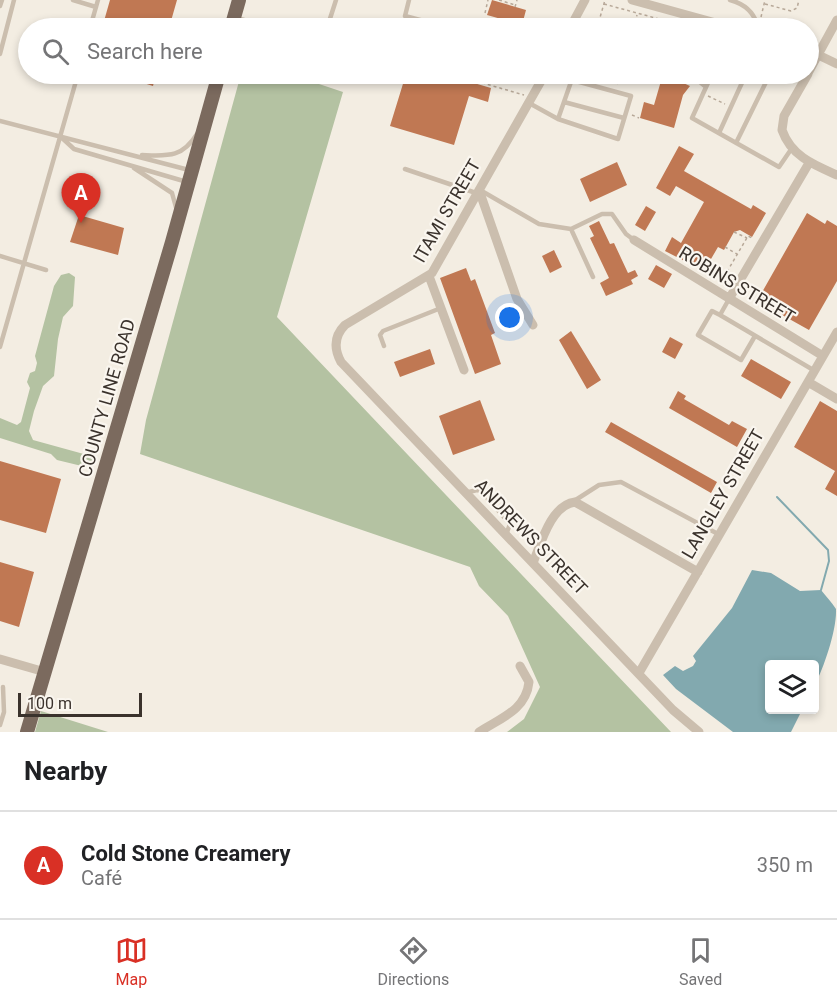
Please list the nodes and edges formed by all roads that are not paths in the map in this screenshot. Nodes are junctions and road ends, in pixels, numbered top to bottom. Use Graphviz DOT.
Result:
graph roads {
  1 [pos="2,0"];
  2 [pos="14,0"];
  3 [pos="73,0"];
  4 [pos="98,0"];
  5 [pos="239,0"];
  6 [pos="336,0"];
  7 [pos="409,0"];
  8 [pos="585,0"];
  9 [pos="632,0"];
  10 [pos="730,0"];
  11 [pos="650,2"];
  12 [pos="0,6"];
  13 [pos="96,6"];
  14 [pos="93,18"];
  15 [pos="234,18"];
  16 [pos="330,18"];
  17 [pos="412,18"];
  18 [pos="575,18"];
  19 [pos="699,18"];
  20 [pos="755,18"];
  21 [pos="837,20"];
  22 [pos="0,54"];
  23 [pos="819,54"];
  24 [pos="837,64"];
  25 [pos="75,84"];
  26 [pos="216,84"];
  27 [pos="539,84"];
  28 [pos="570,84"];
  29 [pos="590,84"];
  30 [pos="702,84"];
  31 [pos="707,84"];
  32 [pos="741,84"];
  33 [pos="765,84"];
  34 [pos="802,84"];
  35 [pos="706,87"];
  36 [pos="530,100"];
  37 [pos="564,102"];
  38 [pos="624,118"];
  39 [pos="206,119"];
  40 [pos="558,119"];
  41 [pos="0,120"];
  42 [pos="718,133"];
  43 [pos="61,138"];
  44 [pos="736,143"];
  45 [pos="792,148"];
  46 [pos="133,154"];
  47 [pos="809,163"];
  48 [pos="129,165"];
  49 [pos="405,169"];
  50 [pos="837,175"];
  51 [pos="190,177"];
  52 [pos="477,192"];
  53 [pos="571,229"];
  54 [pos="634,240"];
  55 [pos="172,242"];
  56 [pos="0,256"];
  57 [pos="24,263"];
  58 [pos="46,270"];
  59 [pos="429,276"];
  60 [pos="593,277"];
  61 [pos="729,299"];
  62 [pos="441,308"];
  63 [pos="720,315"];
  64 [pos="533,326"];
  65 [pos="837,332"];
  66 [pos="755,336"];
  67 [pos="384,346"];
  68 [pos="0,347"];
  69 [pos="823,356"];
  70 [pos="341,363"];
  71 [pos="464,370"];
  72 [pos="815,371"];
  73 [pos="808,382"];
  74 [pos="837,399"];
  75 [pos="572,503"];
  76 [pos="718,534"];
  77 [pos="533,563"];
  78 [pos="698,572"];
  79 [pos="0,659"];
  80 [pos="520,666"];
  81 [pos="45,672"];
  82 [pos="639,673"];
  83 [pos="3,687"];
  84 [pos="0,725"];
  85 [pos="27,732"];
  86 [pos="480,732"];
  87 [pos="699,732"];
  1 -- 12 [label="lane"];
  2 -- 22 [label="lane"];
  3 -- 13 [label="lane"];
  4 -- 13 [label="lane"];
  5 -- 15 [label="main road"];
  6 -- 16 [label="lane"];
  7 -- 17 [label="lane"];
  8 -- 18 [label="street"];
  9 -- 11 [label="street"];
  10 -- 20 [label="lane"];
  11 -- 19 [label="street"];
  13 -- 14 [label="lane"];
  21 -- 23 [label="street"];
  23 -- 24 [label="street"];
  25 -- 43 [label="lane"];
  26 -- 39 [label="main road, COUNTY LINE ROAD"];
  27 -- 36 [label="street, ITAMI STREET"];
  28 -- 37 [label="lane"];
  29 -- 38 [label="lane"];
  30 -- 35 [label="lane"];
  31 -- 35 [label="lane"];
  32 -- 42 [label="lane"];
  33 -- 44 [label="lane"];
  34 -- 45 [label="street"];
  35 -- 42 [label="lane"];
  36 -- 40 [label="lane"];
  36 -- 52 [label="street, ITAMI STREET"];
  37 -- 38 [label="lane"];
  37 -- 40 [label="lane"];
  38 -- 40 [label="lane"];
  39 -- 46 [label="lane"];
  39 -- 51 [label="main road, COUNTY LINE ROAD"];
  41 -- 43 [label="lane"];
  42 -- 44 [label="lane"];
  43 -- 46 [label="lane"];
  43 -- 48 [label="lane"];
  43 -- 57 [label="lane"];
  44 -- 45 [label="lane"];
  45 -- 47 [label="street"];
  46 -- 51 [label="lane"];
  47 -- 50 [label="street"];
  47 -- 61 [label="street"];
  48 -- 51 [label="lane"];
  48 -- 55 [label="lane"];
  49 -- 52 [label="lane"];
  51 -- 55 [label="main road, COUNTY LINE ROAD"];
  52 -- 53 [label="lane"];
  52 -- 59 [label="street, ITAMI STREET"];
  52 -- 64 [label="street"];
  53 -- 54 [label="lane"];
  53 -- 60 [label="lane"];
  54 -- 61 [label="street, ROBINS STREET"];
  55 -- 81 [label="main road, COUNTY LINE ROAD"];
  56 -- 57 [label="lane"];
  57 -- 58 [label="lane"];
  57 -- 68 [label="lane"];
  59 -- 62 [label="street"];
  59 -- 70 [label="street, ITAMI STREET"];
  61 -- 63 [label="lane"];
  61 -- 69 [label="street, ROBINS STREET"];
  62 -- 67 [label="lane"];
  62 -- 71 [label="street"];
  63 -- 66 [label="lane"];
  63 -- 66 [label="lane"];
  65 -- 69 [label="street, LANGLEY STREET"];
  66 -- 72 [label="lane"];
  69 -- 72 [label="street, LANGLEY STREET"];
  70 -- 77 [label="street, ANDREWS STREET"];
  72 -- 73 [label="street, LANGLEY STREET"];
  73 -- 74 [label="street"];
  73 -- 76 [label="street, LANGLEY STREET"];
  75 -- 76 [label="lane"];
  75 -- 77 [label="street"];
  75 -- 78 [label="street"];
  76 -- 78 [label="street, LANGLEY STREET"];
  77 -- 82 [label="street, ANDREWS STREET"];
  78 -- 82 [label="street, LANGLEY STREET"];
  79 -- 81 [label="street"];
  80 -- 86 [label="street"];
  81 -- 85 [label="main road, COUNTY LINE ROAD"];
  82 -- 87 [label="street, ANDREWS STREET"];
  83 -- 84 [label="lane"];
}
